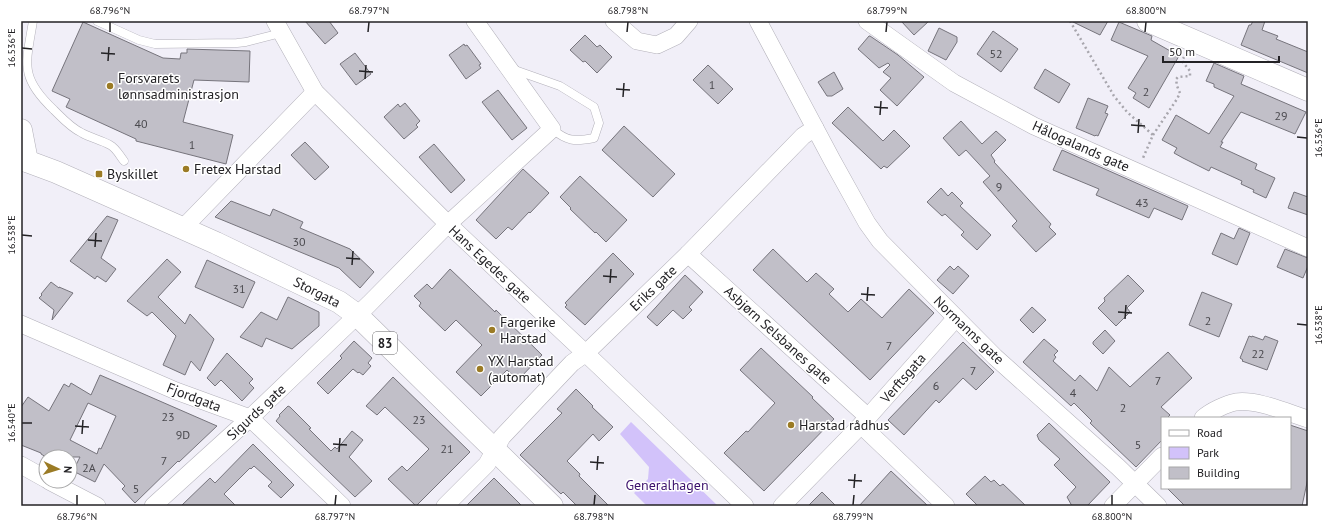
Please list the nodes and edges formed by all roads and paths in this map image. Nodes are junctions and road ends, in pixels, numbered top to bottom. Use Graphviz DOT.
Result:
graph roads {
  1 [pos="33,21"];
  2 [pos="97,21"];
  3 [pos="475,21"];
  4 [pos="614,21"];
  5 [pos="689,21"];
  6 [pos="758,21"];
  7 [pos="867,21"];
  8 [pos="1070,21"];
  9 [pos="1148,21"];
  10 [pos="278,27"];
  11 [pos="1186,56"];
  12 [pos="507,67"];
  13 [pos="1308,90"];
  14 [pos="315,92"];
  15 [pos="815,128"];
  16 [pos="552,129"];
  17 [pos="21,130"];
  18 [pos="1153,135"];
  19 [pos="24,160"];
  20 [pos="124,161"];
  21 [pos="1137,171"];
  22 [pos="448,224"];
  23 [pos="183,228"];
  24 [pos="1308,248"];
  25 [pos="688,254"];
  26 [pos="357,315"];
  27 [pos="956,318"];
  28 [pos="21,324"];
  29 [pos="586,353"];
  30 [pos="1204,417"];
  31 [pos="250,418"];
  32 [pos="1308,419"];
  33 [pos="864,421"];
  34 [pos="494,450"];
  35 [pos="1161,457"];
  36 [pos="21,465"];
  37 [pos="38,475"];
  38 [pos="1134,483"];
  39 [pos="64,489"];
  40 [pos="97,506"];
  41 [pos="153,506"];
  42 [pos="342,506"];
  43 [pos="445,506"];
  44 [pos="552,506"];
  45 [pos="745,506"];
  46 [pos="782,506"];
  47 [pos="946,506"];
  48 [pos="1113,506"];
  49 [pos="1158,506"];
  1 -- 20 [label="lane"];
  2 -- 10 [label="lane"];
  3 -- 12 [label="street"];
  4 -- 5 [label="street"];
  6 -- 15 [label="street, Normanns gate"];
  7 -- 21 [label="street, Hålogalands gate"];
  8 -- 18 [label="path"];
  9 -- 13 [label="main road"];
  10 -- 14 [label="street, Hans Egedes gate"];
  11 -- 18 [label="path"];
  12 -- 16 [label="street"];
  12 -- 16 [label="lane"];
  14 -- 22 [label="street, Hans Egedes gate"];
  14 -- 23 [label="street"];
  15 -- 25 [label="street, Eriks gate"];
  15 -- 27 [label="street, Normanns gate"];
  16 -- 22 [label="street, Sigurds gate"];
  17 -- 19 [label="main road, Storgata"];
  18 -- 21 [label="path"];
  19 -- 23 [label="main road, Storgata / 83"];
  21 -- 24 [label="street, Hålogalands gate"];
  22 -- 26 [label="street, Sigurds gate"];
  22 -- 29 [label="street, Hans Egedes gate"];
  23 -- 26 [label="main road, Storgata / 83"];
  25 -- 29 [label="street, Eriks gate"];
  25 -- 33 [label="street, Asbjørn Selsbanes gate"];
  26 -- 31 [label="street, Sigurds gate"];
  26 -- 34 [label="main road, Storgata / 83"];
  27 -- 33 [label="street, Verftsgata"];
  27 -- 38 [label="street, Normanns gate"];
  28 -- 31 [label="street, Fjordgata"];
  29 -- 34 [label="street, Eriks gate"];
  29 -- 45 [label="street, Hans Egedes gate"];
  30 -- 32 [label="street"];
  31 -- 41 [label="street, Sigurds gate"];
  31 -- 42 [label="street, Fjordgata"];
  33 -- 46 [label="street, Verftsgata"];
  33 -- 47 [label="street, Asbjørn Selsbanes gate"];
  34 -- 43 [label="street"];
  34 -- 44 [label="main road, Storgata / 83"];
  35 -- 38 [label="street"];
  36 -- 37 [label="street"];
  38 -- 48 [label="street"];
  38 -- 49 [label="street, Normanns gate"];
  39 -- 40 [label="street"];
}
